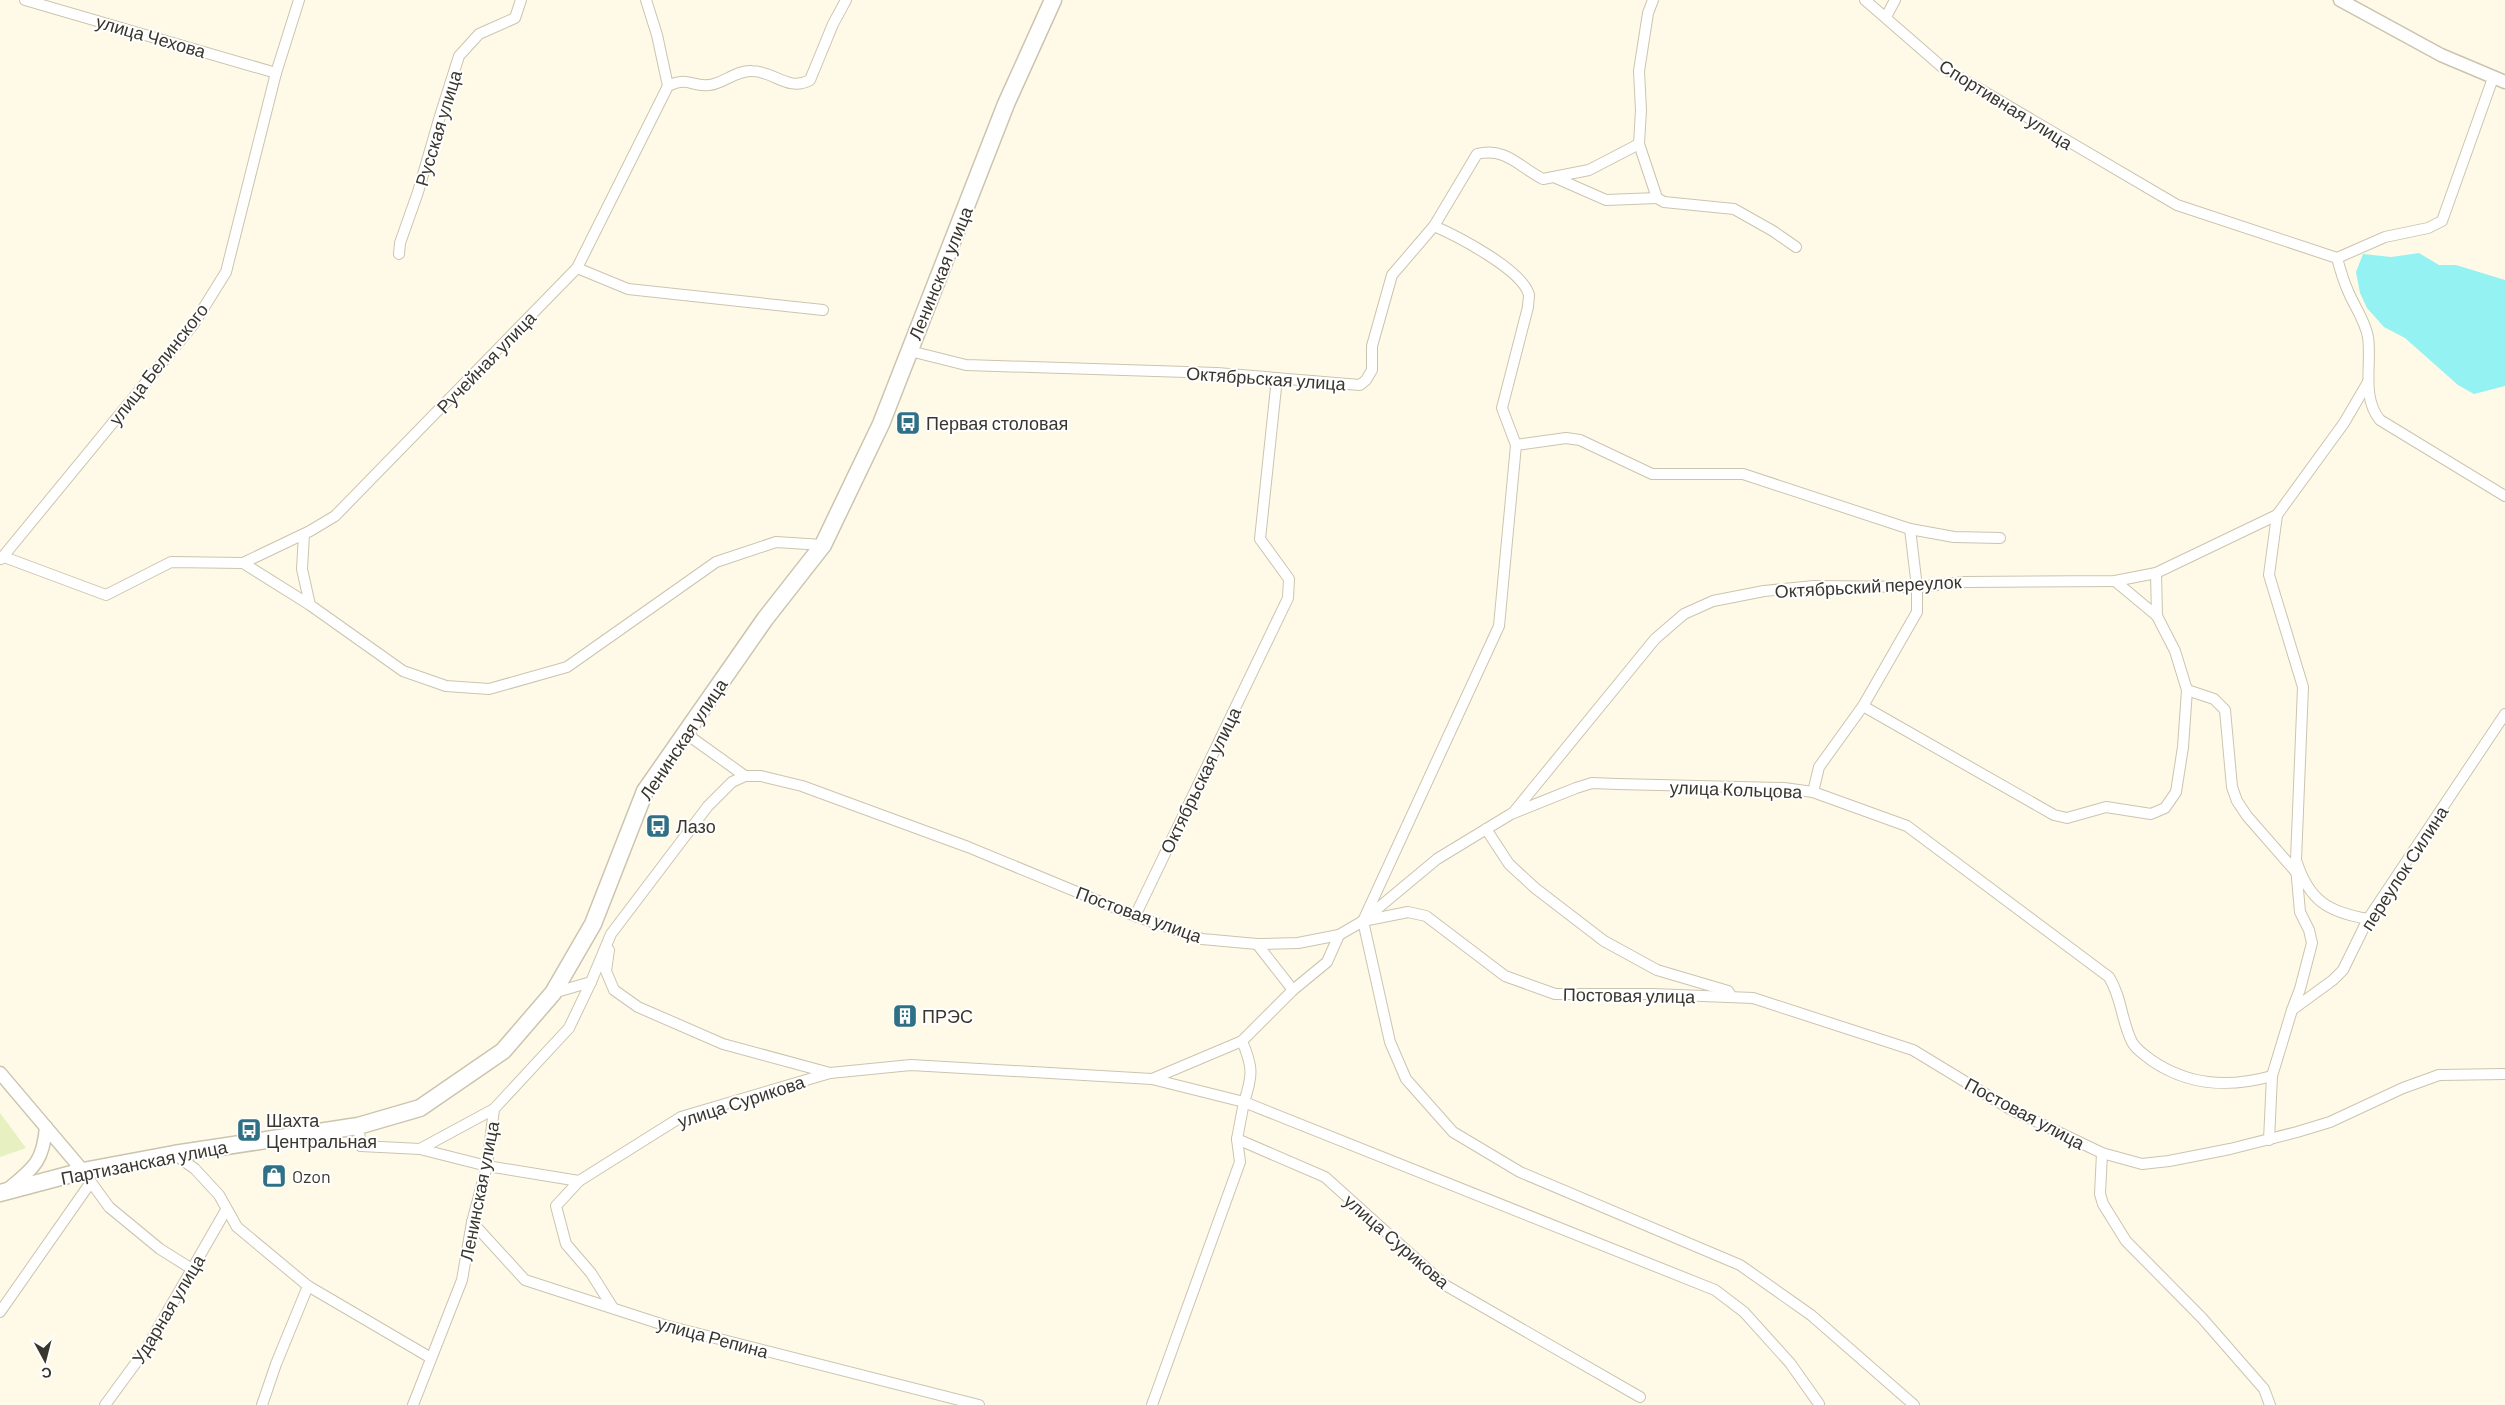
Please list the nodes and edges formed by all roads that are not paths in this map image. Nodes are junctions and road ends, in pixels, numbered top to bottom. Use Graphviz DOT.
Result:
graph roads {
  1 [pos="25,0"];
  2 [pos="299,0"];
  3 [pos="521,0"];
  4 [pos="646,0"];
  5 [pos="846,0"];
  6 [pos="1053,0"];
  7 [pos="1653,0"];
  8 [pos="1865,0"];
  9 [pos="1895,0"];
  10 [pos="2340,0"];
  11 [pos="1886,17"];
  12 [pos="276,73"];
  13 [pos="2499,80"];
  14 [pos="668,86"];
  15 [pos="1639,144"];
  16 [pos="1556,178"];
  17 [pos="1658,198"];
  18 [pos="1434,226"];
  19 [pos="1796,247"];
  20 [pos="399,254"];
  21 [pos="2337,258"];
  22 [pos="577,268"];
  23 [pos="824,310"];
  24 [pos="910,351"];
  25 [pos="1277,378"];
  26 [pos="2368,382"];
  27 [pos="1516,445"];
  28 [pos="2505,496"];
  29 [pos="2277,515"];
  30 [pos="1910,529"];
  31 [pos="304,534"];
  32 [pos="2000,538"];
  33 [pos="823,545"];
  34 [pos="2,558"];
  35 [pos="243,563"];
  36 [pos="2156,573"];
  37 [pos="2115,581"];
  38 [pos="1917,587"];
  39 [pos="310,605"];
  40 [pos="2157,616"];
  41 [pos="2187,690"];
  42 [pos="1863,706"];
  43 [pos="2505,714"];
  44 [pos="685,733"];
  45 [pos="746,776"];
  46 [pos="1813,792"];
  47 [pos="1512,814"];
  48 [pos="1486,829"];
  49 [pos="2296,860"];
  50 [pos="2296,872"];
  51 [pos="1135,916"];
  52 [pos="2368,919"];
  53 [pos="1363,921"];
  54 [pos="593,924"];
  55 [pos="611,934"];
  56 [pos="1339,935"];
  57 [pos="1258,944"];
  58 [pos="591,982"];
  59 [pos="1293,990"];
  60 [pos="553,992"];
  61 [pos="1732,997"];
  62 [pos="2292,1010"];
  63 [pos="1242,1040"];
  64 [pos="0,1073"];
  65 [pos="830,1073"];
  66 [pos="2505,1074"];
  67 [pos="2272,1076"];
  68 [pos="1152,1079"];
  69 [pos="1244,1102"];
  70 [pos="494,1109"];
  71 [pos="358,1126"];
  72 [pos="46,1127"];
  73 [pos="1237,1139"];
  74 [pos="2269,1140"];
  75 [pos="420,1149"];
  76 [pos="2102,1153"];
  77 [pos="174,1154"];
  78 [pos="487,1166"];
  79 [pos="87,1176"];
  80 [pos="579,1181"];
  81 [pos="3,1191"];
  82 [pos="226,1210"];
  83 [pos="472,1222"];
  84 [pos="192,1269"];
  85 [pos="308,1286"];
  86 [pos="613,1308"];
  87 [pos="0,1312"];
  88 [pos="431,1358"];
  89 [pos="1640,1397"];
  90 [pos="951,1401"];
  91 [pos="1819,1404"];
  92 [pos="106,1405"];
  93 [pos="262,1405"];
  94 [pos="413,1405"];
  95 [pos="979,1405"];
  96 [pos="1152,1405"];
  97 [pos="1914,1405"];
  98 [pos="2270,1405"];
  1 -- 12 [label="street, улица Чехова"];
  2 -- 12 [label="street, улица Белинского"];
  3 -- 20 [label="street, Русская улица"];
  4 -- 14 [label="street"];
  5 -- 14 [label="street"];
  6 -- 24 [label="main road, Ленинская улица"];
  7 -- 15 [label="street"];
  8 -- 11 [label="street, Спортивная улица"];
  9 -- 11 [label="street"];
  10 -- 13 [label="street"];
  11 -- 21 [label="street, Спортивная улица"];
  12 -- 34 [label="street, улица Белинского"];
  13 -- 21 [label="street"];
  14 -- 22 [label="street, Ручейная улица"];
  15 -- 16 [label="street, Октябрьская улица"];
  15 -- 17 [label="street"];
  16 -- 17 [label="street"];
  16 -- 18 [label="street, Октябрьская улица"];
  17 -- 19 [label="street"];
  18 -- 25 [label="street, Октябрьская улица"];
  18 -- 27 [label="street"];
  21 -- 26 [label="street"];
  22 -- 23 [label="street"];
  22 -- 31 [label="street, Ручейная улица"];
  24 -- 25 [label="street, Октябрьская улица"];
  24 -- 33 [label="main road, Ленинская улица"];
  25 -- 51 [label="street, Октябрьская улица"];
  26 -- 28 [label="street"];
  26 -- 29 [label="street"];
  27 -- 30 [label="street"];
  27 -- 53 [label="street"];
  29 -- 36 [label="street, Октябрьский переулок"];
  29 -- 49 [label="street"];
  30 -- 32 [label="street"];
  30 -- 38 [label="street"];
  31 -- 35 [label="street, Ручейная улица"];
  31 -- 39 [label="street"];
  33 -- 39 [label="street"];
  33 -- 44 [label="main road, Ленинская улица"];
  34 -- 35 [label="street, Ручейная улица"];
  35 -- 39 [label="street"];
  36 -- 37 [label="street, Октябрьский переулок"];
  36 -- 40 [label="street"];
  37 -- 38 [label="street, Октябрьский переулок"];
  37 -- 40 [label="street"];
  38 -- 42 [label="street"];
  38 -- 47 [label="street, Октябрьский переулок"];
  40 -- 41 [label="street"];
  41 -- 42 [label="street"];
  41 -- 50 [label="street"];
  42 -- 46 [label="street"];
  43 -- 52 [label="street, переулок Силина"];
  44 -- 45 [label="street"];
  44 -- 54 [label="main road, Ленинская улица"];
  45 -- 51 [label="street, Постовая улица"];
  45 -- 55 [label="street"];
  46 -- 47 [label="street, улица Кольцова"];
  46 -- 67 [label="street, улица Кольцова"];
  47 -- 48 [label="street, улица Кольцова"];
  48 -- 53 [label="street, улица Кольцова"];
  48 -- 61 [label="street, Постовая улица"];
  49 -- 50 [label="street"];
  49 -- 52 [label="street"];
  50 -- 62 [label="street"];
  51 -- 57 [label="street, Постовая улица"];
  52 -- 62 [label="street, переулок Силина"];
  53 -- 56 [label="street, Постовая улица"];
  53 -- 61 [label="street, Постовая улица"];
  53 -- 97 [label="street"];
  54 -- 55 [label="street"];
  54 -- 60 [label="main road, Партизанская улица"];
  55 -- 58 [label="street, Ленинская улица"];
  55 -- 65 [label="street, улица Сурикова"];
  56 -- 57 [label="street, Постовая улица"];
  56 -- 59 [label="street"];
  57 -- 59 [label="street"];
  58 -- 60 [label="street"];
  58 -- 70 [label="street, Ленинская улица"];
  59 -- 63 [label="street"];
  60 -- 71 [label="main road, Партизанская улица"];
  61 -- 76 [label="street, Постовая улица"];
  62 -- 67 [label="street"];
  63 -- 68 [label="street"];
  63 -- 69 [label="street"];
  64 -- 72 [label="street"];
  65 -- 68 [label="street, улица Сурикова"];
  65 -- 80 [label="street, улица Сурикова"];
  66 -- 74 [label="street, Постовая улица"];
  67 -- 74 [label="street"];
  68 -- 69 [label="street, улица Сурикова"];
  69 -- 73 [label="street"];
  69 -- 91 [label="street, улица Сурикова"];
  70 -- 75 [label="street"];
  70 -- 78 [label="street, Ленинская улица"];
  71 -- 75 [label="street"];
  71 -- 77 [label="main road, Партизанская улица"];
  72 -- 79 [label="street"];
  72 -- 81 [label="street"];
  73 -- 89 [label="street, улица Сурикова"];
  73 -- 96 [label="street"];
  74 -- 76 [label="street, Постовая улица"];
  75 -- 78 [label="street"];
  76 -- 98 [label="street"];
  77 -- 79 [label="main road, Партизанская улица"];
  77 -- 82 [label="street"];
  78 -- 80 [label="street"];
  78 -- 83 [label="street, Ленинская улица"];
  79 -- 81 [label="main road, Партизанская улица"];
  79 -- 84 [label="street"];
  79 -- 87 [label="street"];
  80 -- 86 [label="street, улица Сурикова"];
  82 -- 84 [label="street, Ударная улица"];
  82 -- 85 [label="street"];
  83 -- 86 [label="street, улица Репина"];
  83 -- 88 [label="street, Ленинская улица"];
  84 -- 92 [label="street, Ударная улица"];
  85 -- 88 [label="street"];
  85 -- 93 [label="street"];
  86 -- 90 [label="street, улица Репина"];
  88 -- 94 [label="street, Ленинская улица"];
  90 -- 95 [label="street, улица Репина"];
}
